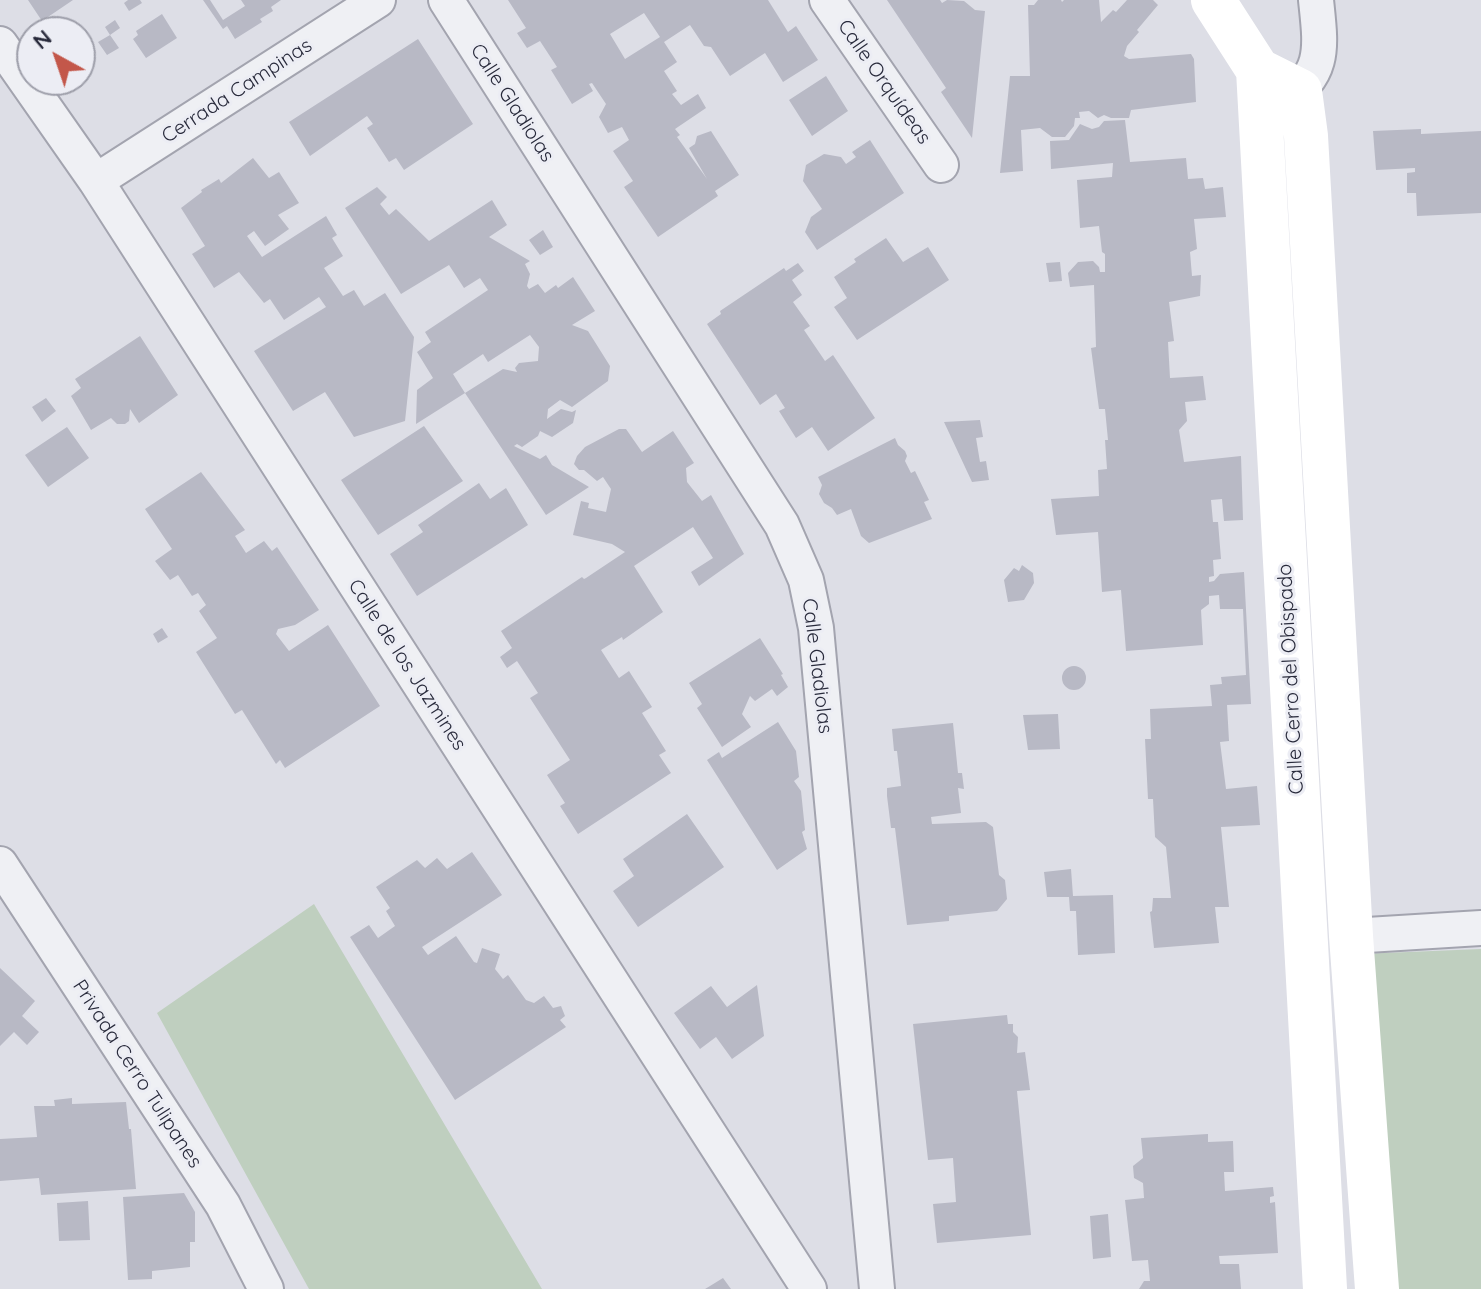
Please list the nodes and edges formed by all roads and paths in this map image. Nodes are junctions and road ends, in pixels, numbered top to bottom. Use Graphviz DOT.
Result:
graph roads {
  1 [pos="378,0"];
  2 [pos="446,0"];
  3 [pos="827,0"];
  4 [pos="1213,0"];
  5 [pos="1316,0"];
  6 [pos="0,44"];
  7 [pos="1258,70"];
  8 [pos="1300,91"];
  9 [pos="1259,117"];
  10 [pos="941,165"];
  11 [pos="96,181"];
  12 [pos="0,864"];
  13 [pos="1481,928"];
  14 [pos="1351,936"];
  15 [pos="266,1289"];
  16 [pos="809,1289"];
  17 [pos="877,1289"];
  18 [pos="1325,1289"];
  19 [pos="1377,1289"];
  1 -- 11 [label="street, Cerrada Campinas"];
  2 -- 17 [label="street, Calle Gladiolas"];
  3 -- 10 [label="street, Calle Orquídeas"];
  4 -- 7 [label="main road"];
  5 -- 8 [label="street"];
  6 -- 11 [label="street, Calle de los Jazmines"];
  7 -- 8 [label="main road"];
  7 -- 9 [label="main road, Calle Cerro del Obispado"];
  8 -- 9 [label="street"];
  8 -- 14 [label="main road"];
  9 -- 18 [label="main road, Calle Cerro del Obispado"];
  11 -- 16 [label="street, Calle de los Jazmines"];
  12 -- 15 [label="street, Privada Cerro Tulipanes"];
  13 -- 14 [label="street"];
  14 -- 19 [label="main road"];
}
